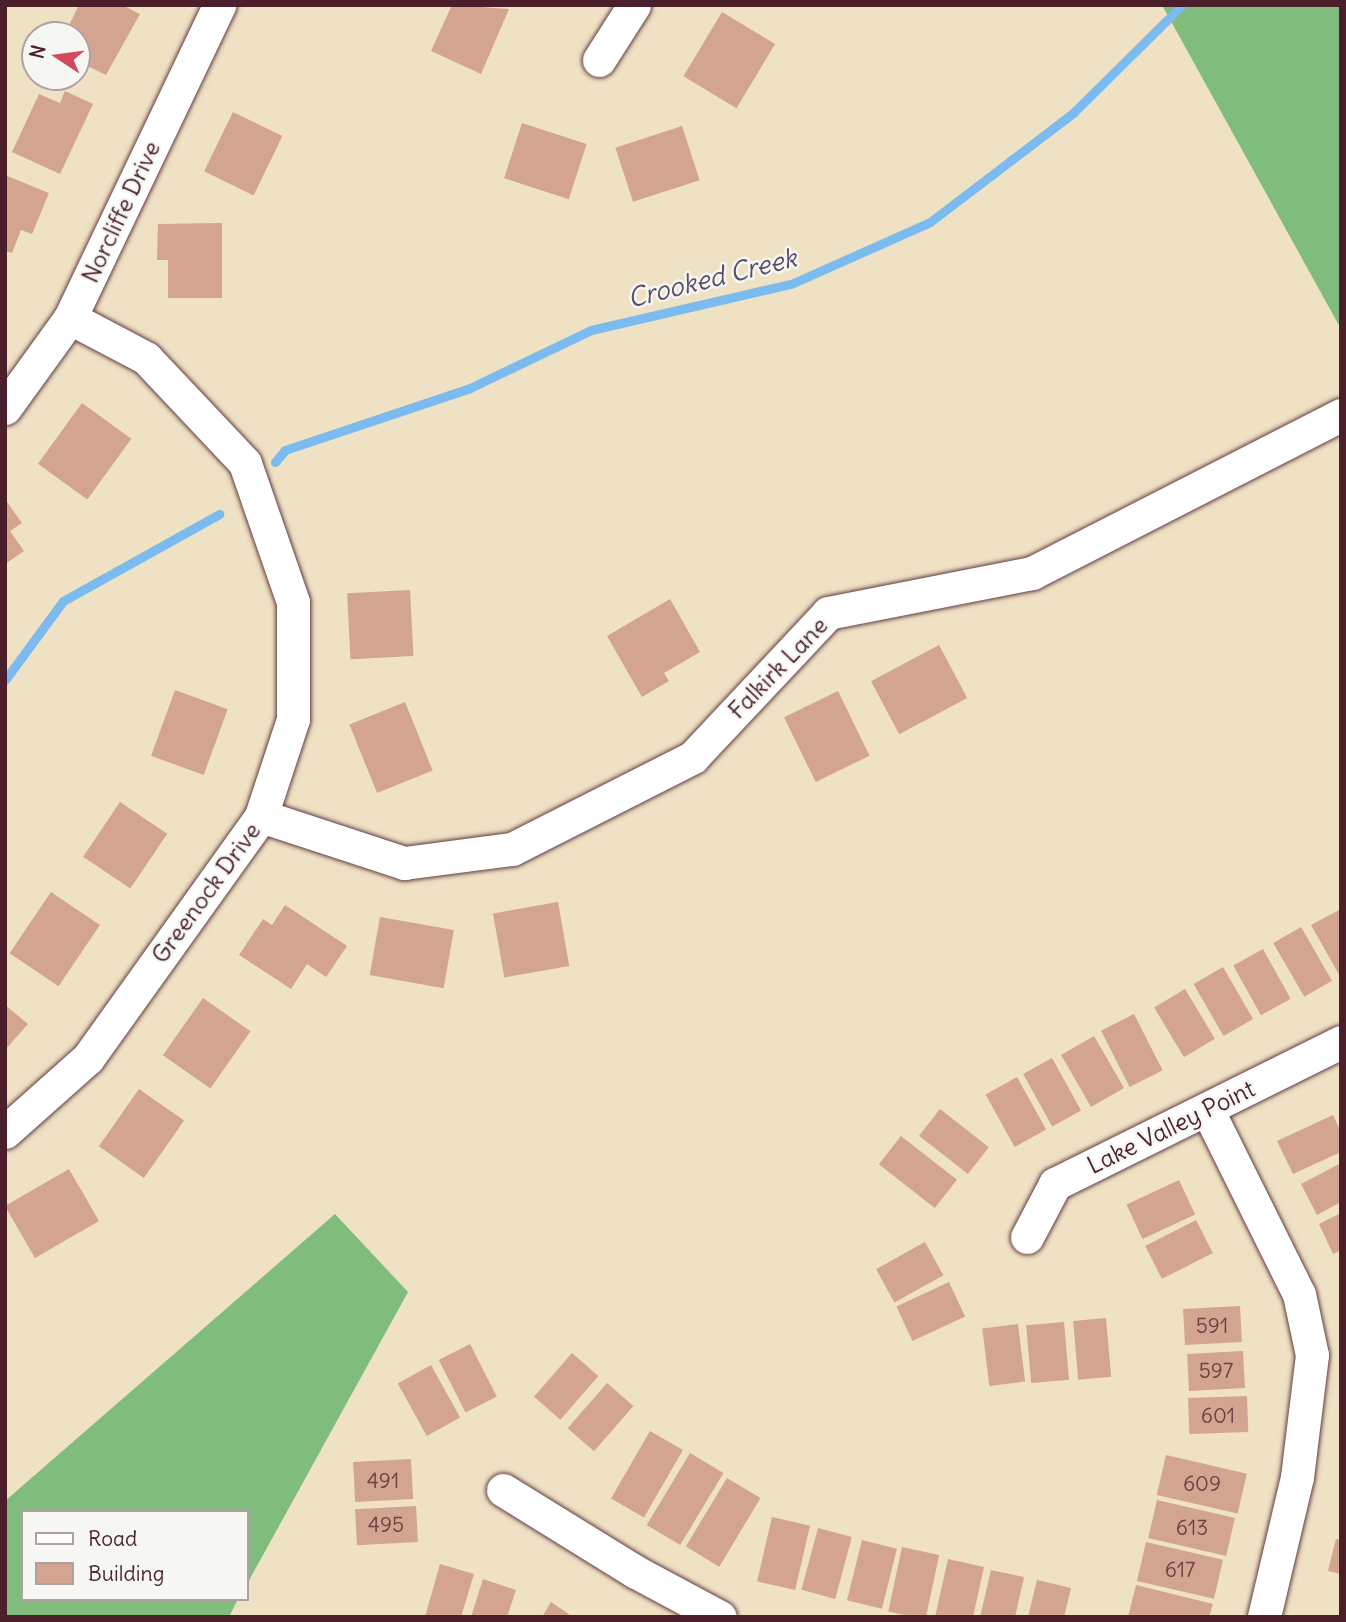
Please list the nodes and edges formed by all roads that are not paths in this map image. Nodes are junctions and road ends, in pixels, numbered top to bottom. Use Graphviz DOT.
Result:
graph roads {
  1 [pos="219,5"];
  2 [pos="634,5"];
  3 [pos="598,60"];
  4 [pos="71,317"];
  5 [pos="5,408"];
  6 [pos="1341,415"];
  7 [pos="261,816"];
  8 [pos="1341,1042"];
  9 [pos="1208,1111"];
  10 [pos="5,1132"];
  11 [pos="1027,1237"];
  12 [pos="1326,1355"];
  13 [pos="503,1490"];
  14 [pos="720,1617"];
  15 [pos="1264,1617"];
  1 -- 4 [label="street, Norcliffe Drive"];
  2 -- 3 [label="street"];
  4 -- 5 [label="street, Norcliffe Drive"];
  4 -- 7 [label="street, Greenock Drive"];
  6 -- 7 [label="street, Falkirk Lane"];
  7 -- 10 [label="street, Greenock Drive"];
  8 -- 9 [label="street, Lake Valley Point"];
  9 -- 11 [label="street, Lake Valley Point"];
  9 -- 12 [label="street"];
  12 -- 15 [label="street"];
  13 -- 14 [label="street"];
}
